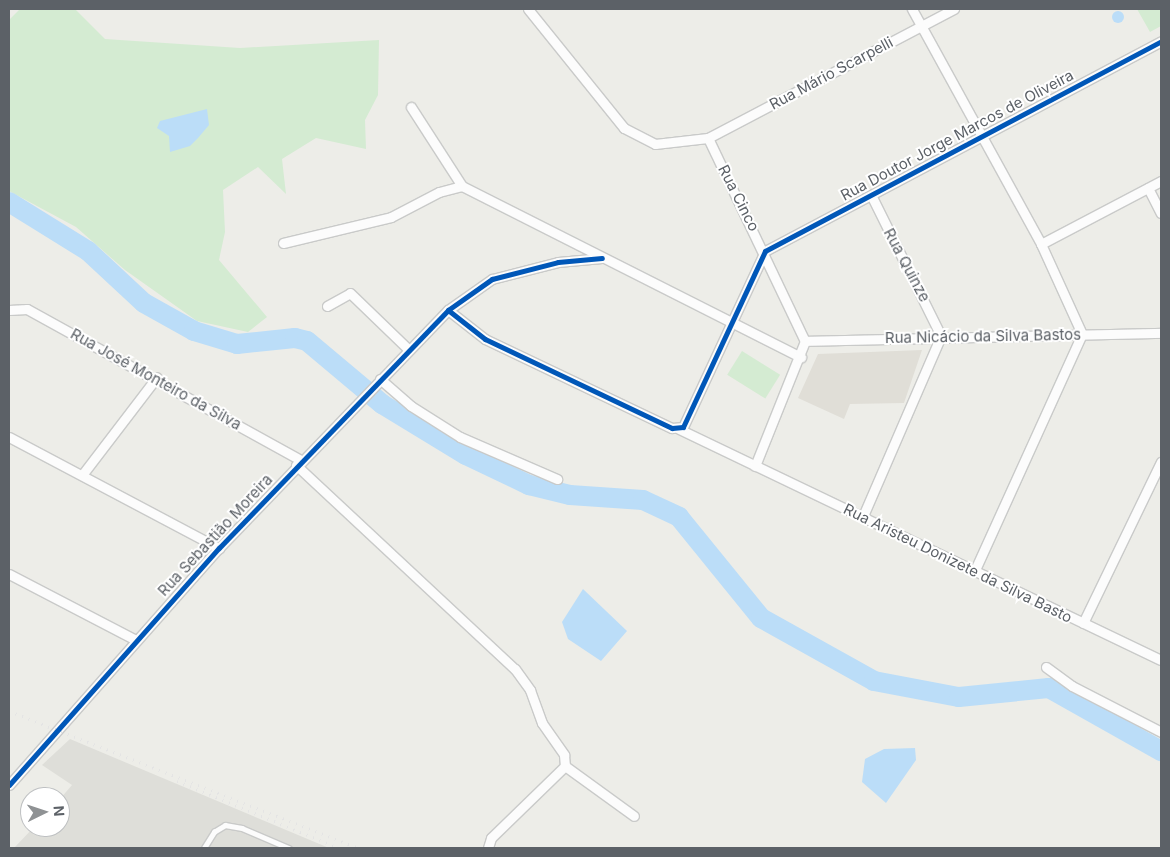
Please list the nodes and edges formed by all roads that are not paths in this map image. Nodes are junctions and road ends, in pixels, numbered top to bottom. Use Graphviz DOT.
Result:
graph roads {
  1 [pos="528,9"];
  2 [pos="912,9"];
  3 [pos="954,9"];
  4 [pos="922,26"];
  5 [pos="1161,41"];
  6 [pos="411,107"];
  7 [pos="980,136"];
  8 [pos="708,138"];
  9 [pos="1161,181"];
  10 [pos="462,186"];
  11 [pos="1148,188"];
  12 [pos="871,195"];
  13 [pos="1161,213"];
  14 [pos="283,243"];
  15 [pos="1041,244"];
  16 [pos="765,251"];
  17 [pos="602,258"];
  18 [pos="327,306"];
  19 [pos="9,310"];
  20 [pos="448,310"];
  21 [pos="734,324"];
  22 [pos="1161,333"];
  23 [pos="1082,334"];
  24 [pos="941,336"];
  25 [pos="805,340"];
  26 [pos="408,349"];
  27 [pos="801,357"];
  28 [pos="157,377"];
  29 [pos="380,379"];
  30 [pos="678,429"];
  31 [pos="9,436"];
  32 [pos="1161,462"];
  33 [pos="299,463"];
  34 [pos="755,466"];
  35 [pos="82,475"];
  36 [pos="557,479"];
  37 [pos="863,516"];
  38 [pos="219,548"];
  39 [pos="975,570"];
  40 [pos="9,574"];
  41 [pos="1083,623"];
  42 [pos="136,640"];
  43 [pos="1161,660"];
  44 [pos="1046,667"];
  45 [pos="1161,732"];
  46 [pos="565,766"];
  47 [pos="9,785"];
  48 [pos="634,816"];
  49 [pos="204,848"];
  50 [pos="289,848"];
  51 [pos="488,848"];
  1 -- 8 [label="street"];
  2 -- 4 [label="street"];
  3 -- 4 [label="street, Rua Mário Scarpelli"];
  4 -- 7 [label="street"];
  4 -- 8 [label="street, Rua Mário Scarpelli"];
  5 -- 7 [label="street, Rua Doutor Jorge Marcos de Oliveira"];
  6 -- 10 [label="street"];
  7 -- 12 [label="street, Rua Doutor Jorge Marcos de Oliveira"];
  7 -- 15 [label="street"];
  8 -- 16 [label="street, Rua Cinco"];
  9 -- 11 [label="street"];
  10 -- 14 [label="street"];
  10 -- 17 [label="street"];
  11 -- 13 [label="street"];
  11 -- 15 [label="street"];
  12 -- 16 [label="street, Rua Doutor Jorge Marcos de Oliveira"];
  12 -- 24 [label="street, Rua Quinze"];
  15 -- 23 [label="street"];
  16 -- 21 [label="street"];
  16 -- 25 [label="street, Rua Cinco"];
  17 -- 20 [label="street, Rua Sebastião Moreira"];
  17 -- 21 [label="street"];
  18 -- 26 [label="street"];
  19 -- 28 [label="street, Rua José Monteiro da Silva"];
  20 -- 26 [label="street, Rua Sebastião Moreira"];
  20 -- 30 [label="street, Rua Aristeu Donizete da Silva Basto"];
  21 -- 27 [label="street"];
  21 -- 30 [label="street"];
  22 -- 23 [label="street, Rua Nicácio da Silva Bastos"];
  23 -- 24 [label="street, Rua Nicácio da Silva Bastos"];
  23 -- 39 [label="street"];
  24 -- 25 [label="street, Rua Nicácio da Silva Bastos"];
  24 -- 37 [label="street"];
  25 -- 27 [label="street"];
  26 -- 29 [label="street, Rua Sebastião Moreira"];
  27 -- 34 [label="street"];
  28 -- 33 [label="street, Rua José Monteiro da Silva"];
  28 -- 35 [label="street"];
  29 -- 33 [label="street, Rua Sebastião Moreira"];
  29 -- 36 [label="street"];
  30 -- 34 [label="street, Rua Aristeu Donizete da Silva Basto"];
  31 -- 35 [label="street"];
  32 -- 41 [label="street"];
  33 -- 38 [label="street, Rua Sebastião Moreira"];
  33 -- 46 [label="street, Rua José Monteiro da Silva"];
  34 -- 37 [label="street, Rua Aristeu Donizete da Silva Basto"];
  35 -- 38 [label="street"];
  37 -- 39 [label="street, Rua Aristeu Donizete da Silva Basto"];
  38 -- 42 [label="street, Rua Sebastião Moreira"];
  39 -- 41 [label="street, Rua Aristeu Donizete da Silva Basto"];
  40 -- 42 [label="street"];
  41 -- 43 [label="street, Rua Aristeu Donizete da Silva Basto"];
  42 -- 47 [label="street, Rua Sebastião Moreira"];
  44 -- 45 [label="street"];
  46 -- 48 [label="street"];
  46 -- 51 [label="street"];
  49 -- 50 [label="lane"];
}
